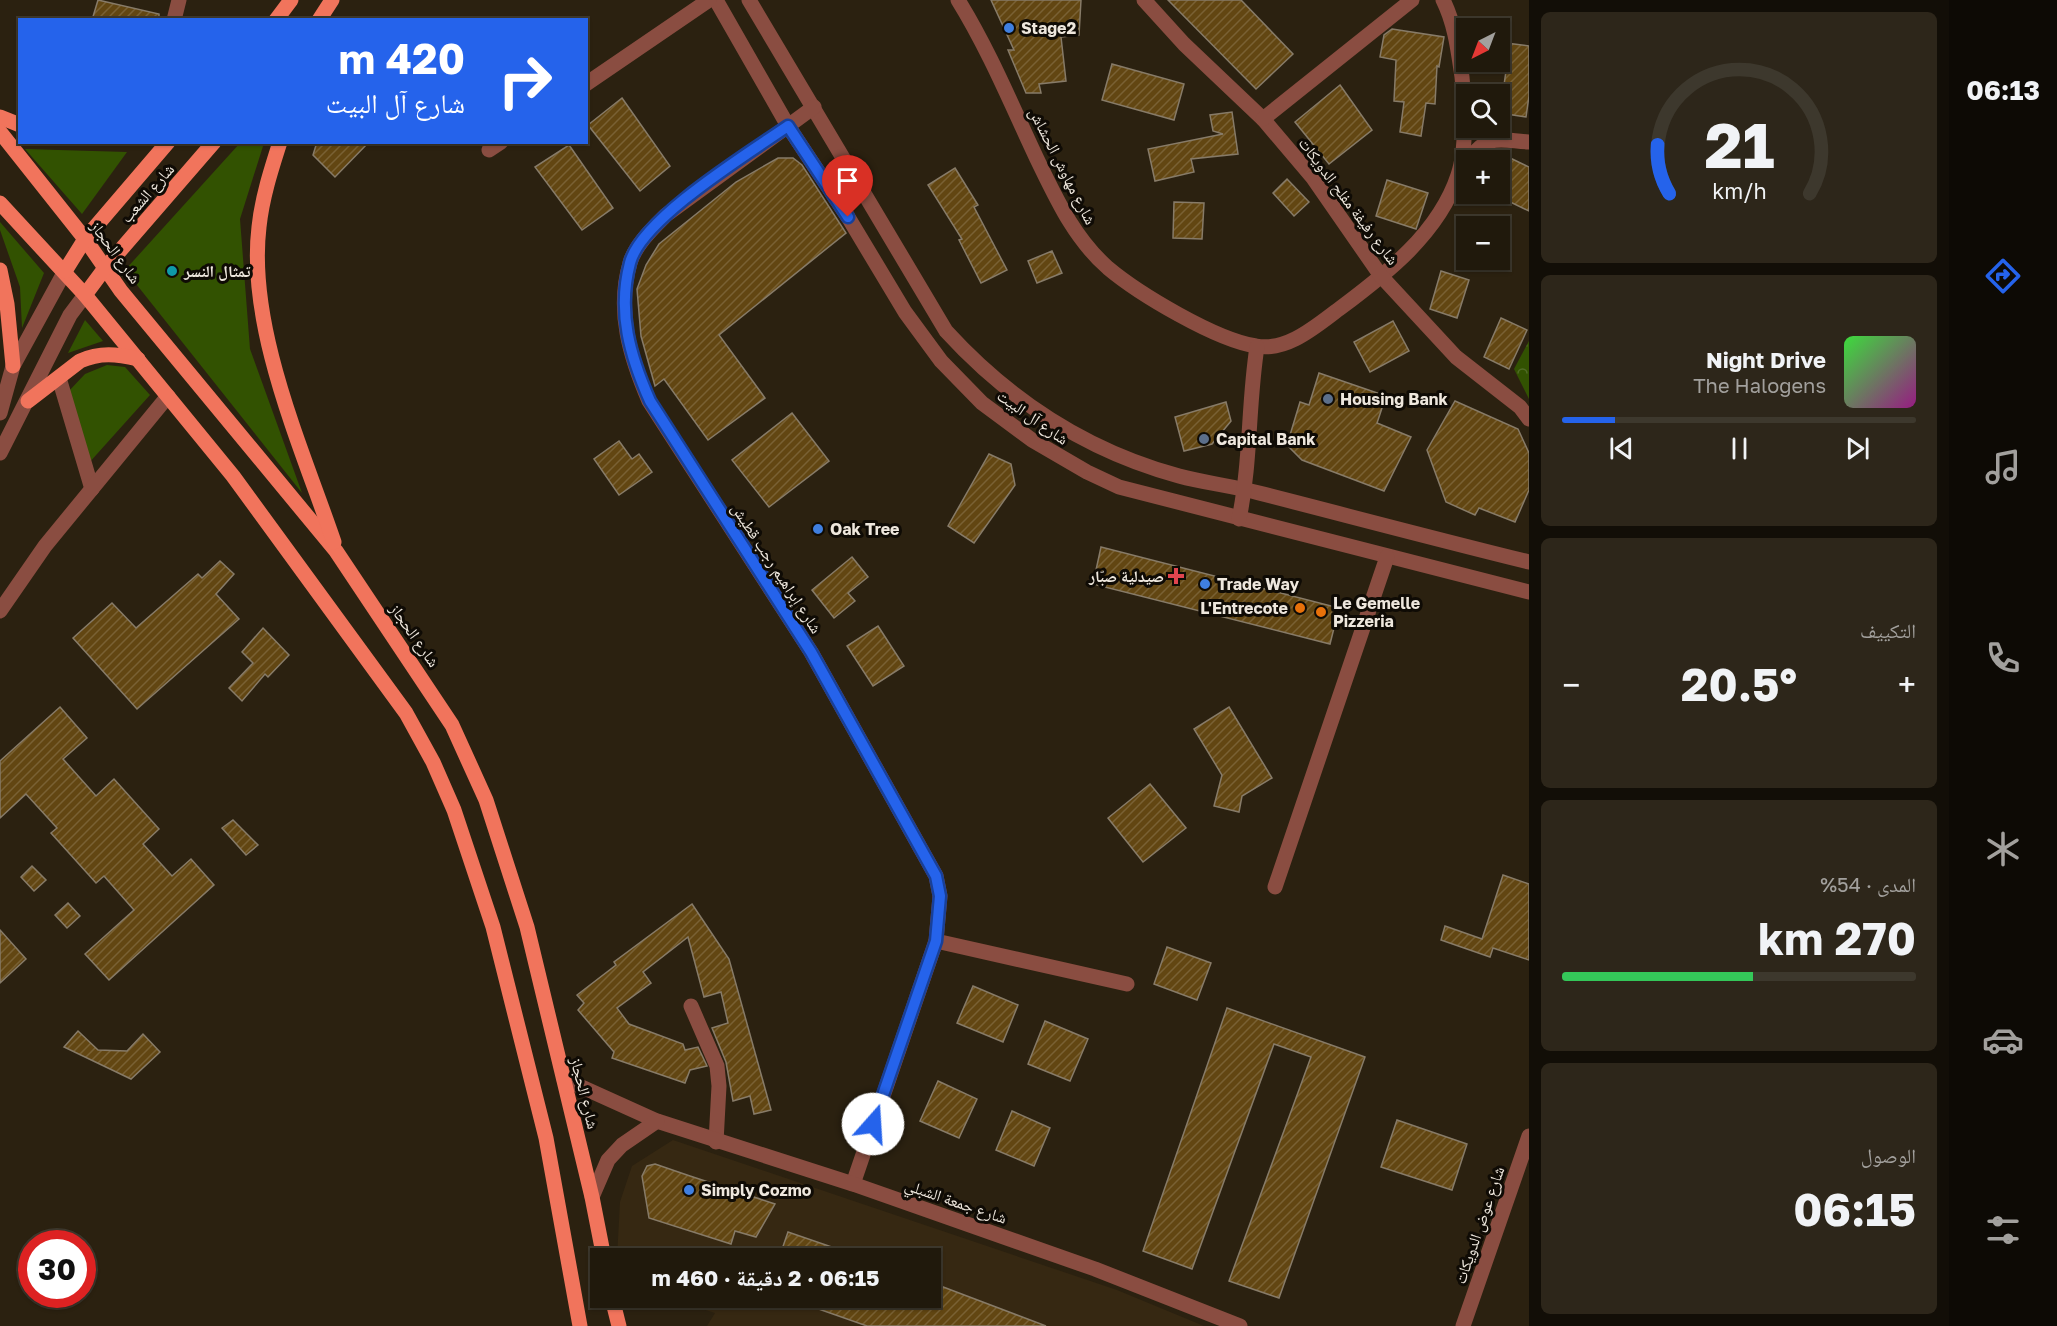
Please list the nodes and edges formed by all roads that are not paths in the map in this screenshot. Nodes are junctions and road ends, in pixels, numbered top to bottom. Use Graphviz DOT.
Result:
graph roads {
  1 [pos="179,0"];
  2 [pos="291,0"];
  3 [pos="332,0"];
  4 [pos="709,0"];
  5 [pos="716,0"];
  6 [pos="748,0"];
  7 [pos="958,0"];
  8 [pos="1144,0"];
  9 [pos="1412,0"];
  10 [pos="1443,0"];
  11 [pos="174,18"];
  12 [pos="278,18"];
  13 [pos="320,18"];
  14 [pos="588,83"];
  15 [pos="814,107"];
  16 [pos="0,117"];
  17 [pos="1263,119"];
  18 [pos="18,124"];
  19 [pos="788,126"];
  20 [pos="0,132"];
  21 [pos="1529,142"];
  22 [pos="166,144"];
  23 [pos="212,144"];
  24 [pos="279,144"];
  25 [pos="1465,150"];
  26 [pos="1477,150"];
  27 [pos="1456,182"];
  28 [pos="0,203"];
  29 [pos="85,239"];
  30 [pos="105,268"];
  31 [pos="0,270"];
  32 [pos="65,271"];
  33 [pos="1381,276"];
  34 [pos="85,295"];
  35 [pos="1257,347"];
  36 [pos="138,359"];
  37 [pos="13,366"];
  38 [pos="59,378"];
  39 [pos="168,396"];
  40 [pos="28,401"];
  41 [pos="0,413"];
  42 [pos="1529,419"];
  43 [pos="0,453"];
  44 [pos="92,489"];
  45 [pos="1245,490"];
  46 [pos="1239,519"];
  47 [pos="336,551"];
  48 [pos="1387,557"];
  49 [pos="1529,562"];
  50 [pos="1529,592"];
  51 [pos="0,611"];
  52 [pos="1275,887"];
  53 [pos="936,941"];
  54 [pos="1127,984"];
  55 [pos="691,1006"];
  56 [pos="564,1079"];
  57 [pos="657,1121"];
  58 [pos="1529,1136"];
  59 [pos="716,1142"];
  60 [pos="853,1184"];
  61 [pos="592,1197"];
  62 [pos="602,1248"];
  63 [pos="614,1308"];
  64 [pos="580,1326"];
  65 [pos="619,1326"];
  66 [pos="1240,1326"];
  67 [pos="1463,1326"];
  1 -- 11 [label="street"];
  2 -- 12 [label="main road"];
  3 -- 13 [label="main road"];
  4 -- 14 [label="street"];
  5 -- 19 [label="street, شارع آل البيت"];
  6 -- 15 [label="street, شارع آل البيت"];
  7 -- 35 [label="street, شارع مهاوش الحشاش"];
  8 -- 17 [label="street, شارع رفيفة مفلح الدويكات"];
  9 -- 17 [label="street"];
  10 -- 25 [label="street, شارع مهاوش الحشاش"];
  15 -- 19 [label="street, شارع إبراهيم رجب قطيش"];
  15 -- 45 [label="street, شارع آل البيت"];
  16 -- 18 [label="main road"];
  17 -- 33 [label="street, شارع رفيفة مفلح الدويكات"];
  19 -- 46 [label="street, شارع آل البيت"];
  19 -- 53 [label="street, شارع إبراهيم رجب قطيش"];
  20 -- 29 [label="main road, شارع الحجاز"];
  21 -- 26 [label="street"];
  22 -- 29 [label="main road, شارع الشعب"];
  23 -- 30 [label="main road, شارع الشعب"];
  24 -- 47 [label="main road"];
  27 -- 33 [label="street, شارع مهاوش الحشاش"];
  28 -- 32 [label="main road"];
  29 -- 30 [label="main road, شارع الحجاز"];
  29 -- 32 [label="main road, شارع الشعب"];
  30 -- 34 [label="main road, شارع الشعب"];
  30 -- 47 [label="main road, شارع الحجاز"];
  31 -- 37 [label="main road"];
  32 -- 34 [label="main road"];
  32 -- 37 [label="street"];
  33 -- 35 [label="street, شارع مهاوش الحشاش"];
  33 -- 42 [label="street, شارع رفيفة مفلح الدويكات"];
  34 -- 36 [label="main road"];
  34 -- 40 [label="street"];
  35 -- 45 [label="street"];
  36 -- 38 [label="main road"];
  36 -- 39 [label="main road"];
  37 -- 41 [label="street"];
  38 -- 40 [label="main road"];
  38 -- 44 [label="street"];
  39 -- 44 [label="street"];
  39 -- 64 [label="main road"];
  40 -- 43 [label="street"];
  44 -- 51 [label="street"];
  45 -- 46 [label="street"];
  45 -- 49 [label="street, شارع آل البيت"];
  46 -- 48 [label="street, شارع آل البيت"];
  47 -- 56 [label="main road, شارع الحجاز"];
  48 -- 50 [label="street, شارع آل البيت"];
  48 -- 52 [label="street"];
  53 -- 54 [label="street"];
  53 -- 60 [label="street, شارع إبراهيم رجب قطيش"];
  55 -- 59 [label="street"];
  56 -- 57 [label="street, شارع جمعة الشبلي"];
  56 -- 61 [label="main road, شارع الحجاز"];
  57 -- 59 [label="street, شارع جمعة الشبلي"];
  57 -- 61 [label="street"];
  58 -- 67 [label="street, شارع عوض الدويكات"];
  59 -- 60 [label="street, شارع جمعة الشبلي"];
  60 -- 66 [label="street, شارع جمعة الشبلي"];
  61 -- 62 [label="main road, شارع الحجاز"];
  63 -- 65 [label="main road"];
}
